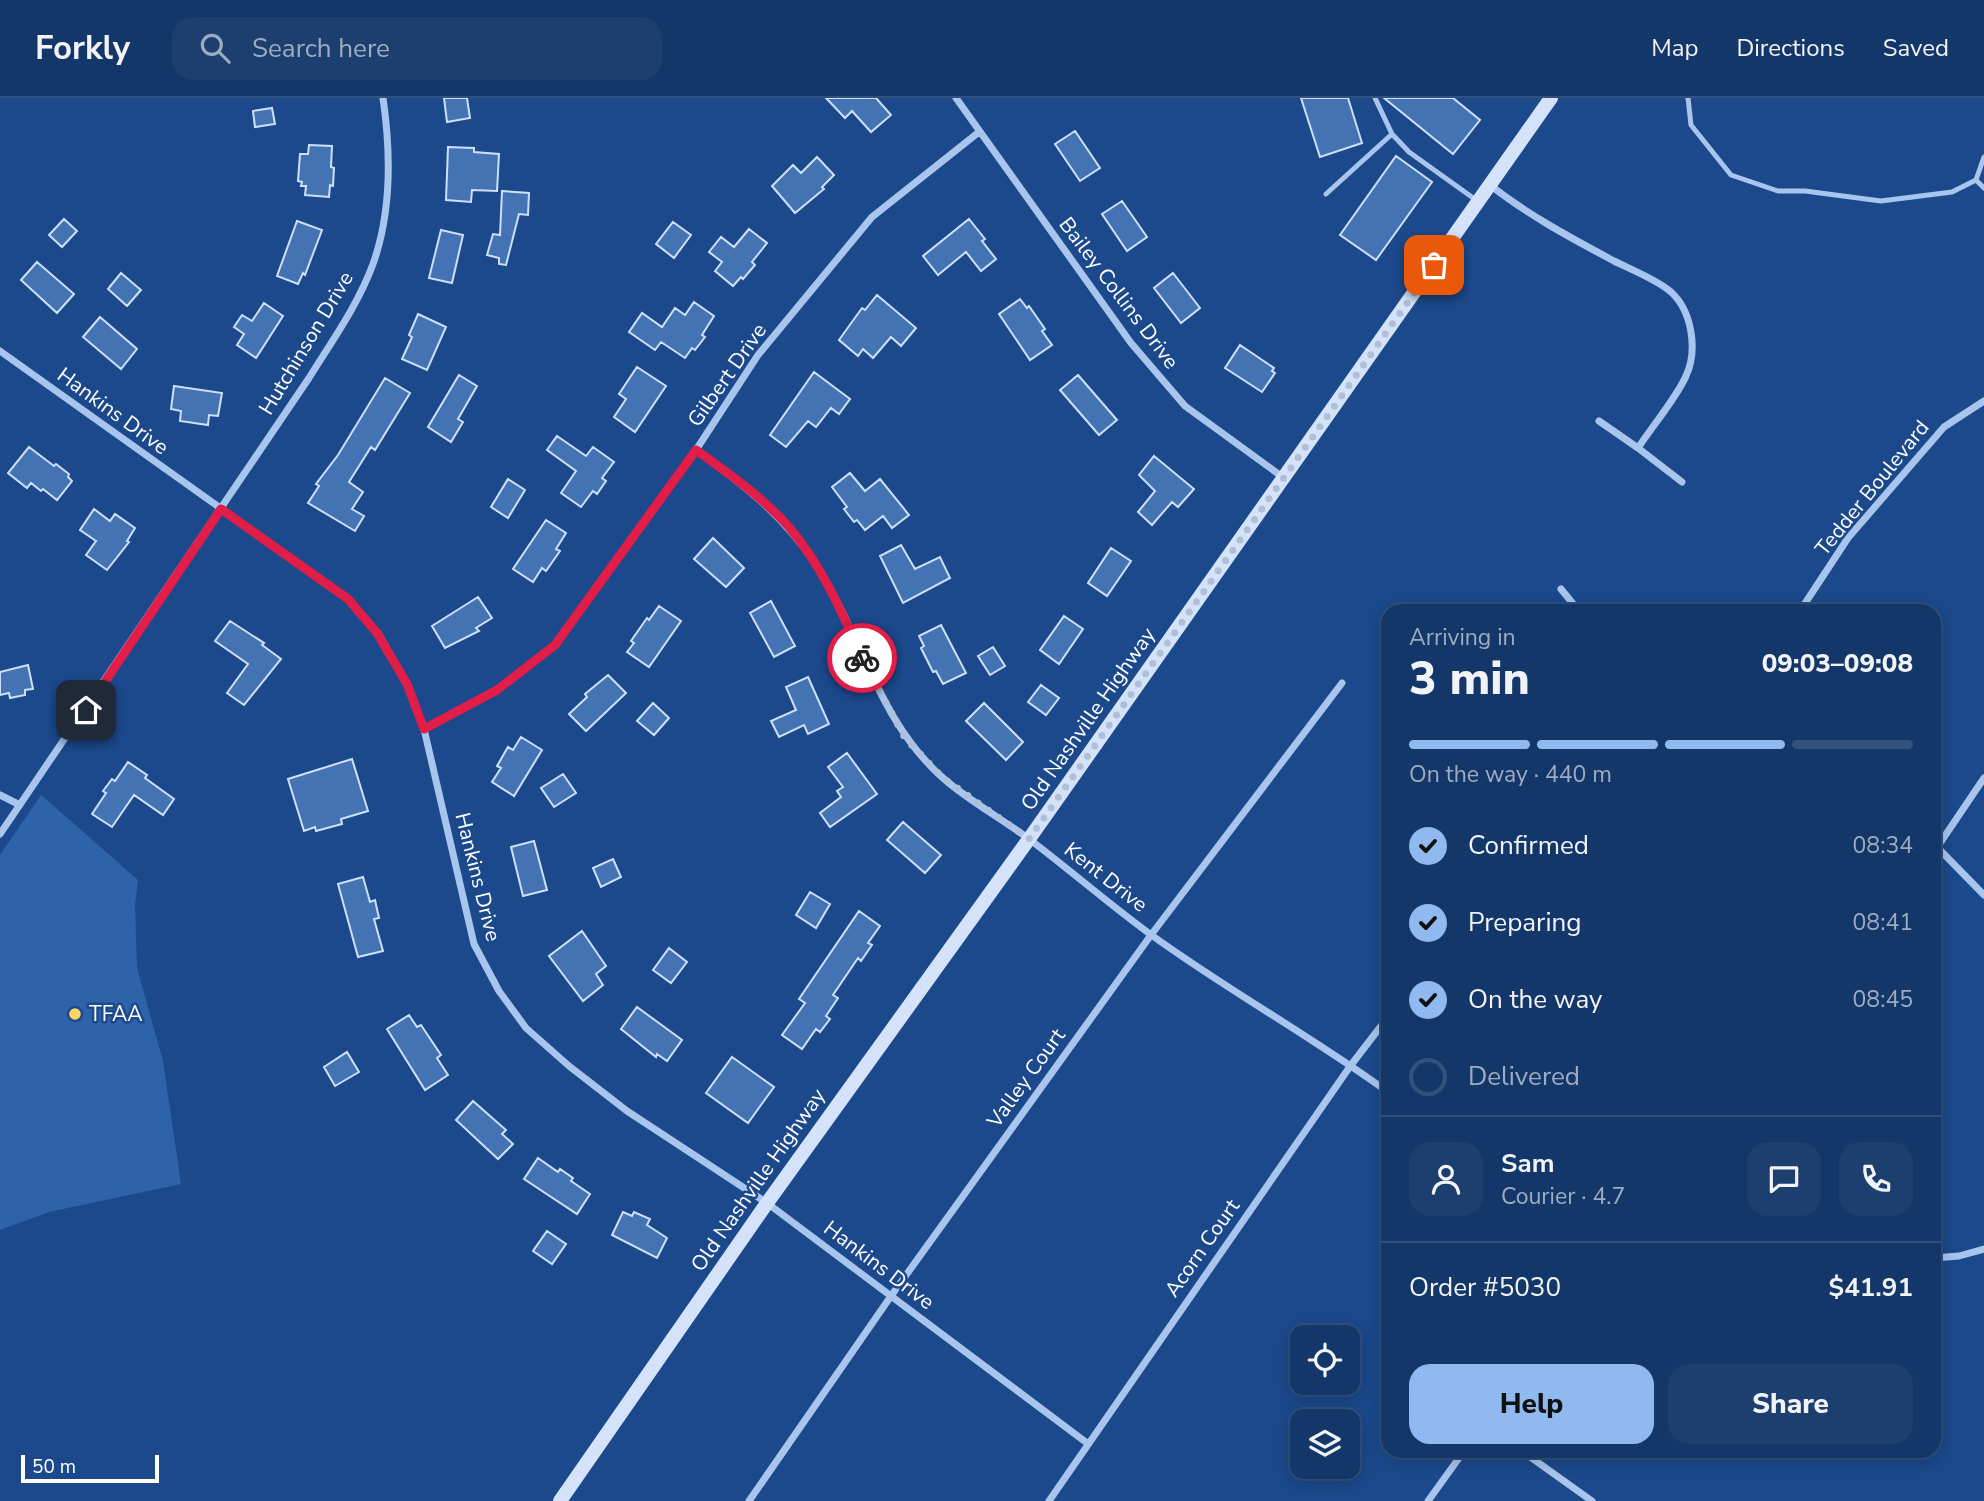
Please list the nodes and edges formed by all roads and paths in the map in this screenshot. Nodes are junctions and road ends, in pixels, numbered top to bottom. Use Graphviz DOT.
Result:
graph roads {
  1 [pos="383,98"];
  2 [pos="956,98"];
  3 [pos="1375,98"];
  4 [pos="1688,98"];
  5 [pos="1547,100"];
  6 [pos="979,132"];
  7 [pos="1392,134"];
  8 [pos="1984,157"];
  9 [pos="1976,180"];
  10 [pos="1490,185"];
  11 [pos="1984,188"];
  12 [pos="1326,194"];
  13 [pos="1479,201"];
  14 [pos="0,351"];
  15 [pos="1984,401"];
  16 [pos="1599,421"];
  17 [pos="1638,448"];
  18 [pos="696,450"];
  19 [pos="1285,478"];
  20 [pos="1682,482"];
  21 [pos="221,509"];
  22 [pos="1561,589"];
  23 [pos="1573,604"];
  24 [pos="1805,604"];
  25 [pos="1342,683"];
  26 [pos="424,729"];
  27 [pos="1984,778"];
  28 [pos="0,795"];
  29 [pos="20,805"];
  30 [pos="0,834"];
  31 [pos="1029,839"];
  32 [pos="1941,842"];
  33 [pos="1941,855"];
  34 [pos="1984,895"];
  35 [pos="1151,935"];
  36 [pos="1381,1026"];
  37 [pos="1351,1065"];
  38 [pos="1381,1087"];
  39 [pos="766,1203"];
  40 [pos="1984,1249"];
  41 [pos="1941,1257"];
  42 [pos="891,1296"];
  43 [pos="1087,1444"];
  44 [pos="1459,1458"];
  45 [pos="1532,1458"];
  46 [pos="560,1501"];
  47 [pos="748,1501"];
  48 [pos="1049,1501"];
  49 [pos="1428,1501"];
  50 [pos="1592,1501"];
  1 -- 21 [label="street, Hutchinson Drive"];
  2 -- 6 [label="street, Bailey Collins Drive"];
  3 -- 7 [label="lane"];
  4 -- 9 [label="lane"];
  5 -- 10 [label="main road, Old Nashville Highway"];
  6 -- 18 [label="street, Gilbert Drive"];
  6 -- 19 [label="street, Bailey Collins Drive"];
  7 -- 12 [label="lane"];
  7 -- 13 [label="lane"];
  8 -- 9 [label="lane"];
  9 -- 11 [label="lane"];
  10 -- 13 [label="main road, Old Nashville Highway"];
  10 -- 17 [label="street"];
  13 -- 19 [label="main road, Old Nashville Highway"];
  14 -- 21 [label="street, Hankins Drive"];
  15 -- 24 [label="street, Tedder Boulevard"];
  16 -- 17 [label="street"];
  17 -- 20 [label="street"];
  18 -- 26 [label="street, Gilbert Drive"];
  18 -- 31 [label="street, Kent Drive"];
  19 -- 31 [label="main road, Old Nashville Highway"];
  21 -- 26 [label="street, Hankins Drive"];
  21 -- 29 [label="street, Hutchinson Drive"];
  22 -- 23 [label="street"];
  25 -- 35 [label="street, Valley Court"];
  26 -- 39 [label="street, Hankins Drive"];
  27 -- 32 [label="street"];
  28 -- 29 [label="street"];
  29 -- 30 [label="street, Hutchinson Drive"];
  31 -- 35 [label="street, Kent Drive"];
  31 -- 39 [label="main road, Old Nashville Highway"];
  33 -- 34 [label="street"];
  35 -- 37 [label="street, Kent Drive"];
  35 -- 42 [label="street, Valley Court"];
  36 -- 37 [label="street, Acorn Court"];
  37 -- 38 [label="street, Kent Drive"];
  37 -- 43 [label="street, Acorn Court"];
  39 -- 42 [label="street, Hankins Drive"];
  39 -- 46 [label="main road, Old Nashville Highway"];
  40 -- 41 [label="street"];
  42 -- 43 [label="street, Hankins Drive"];
  42 -- 47 [label="street, Valley Court"];
  43 -- 48 [label="street, Acorn Court"];
  44 -- 49 [label="street"];
  45 -- 50 [label="street"];
}
